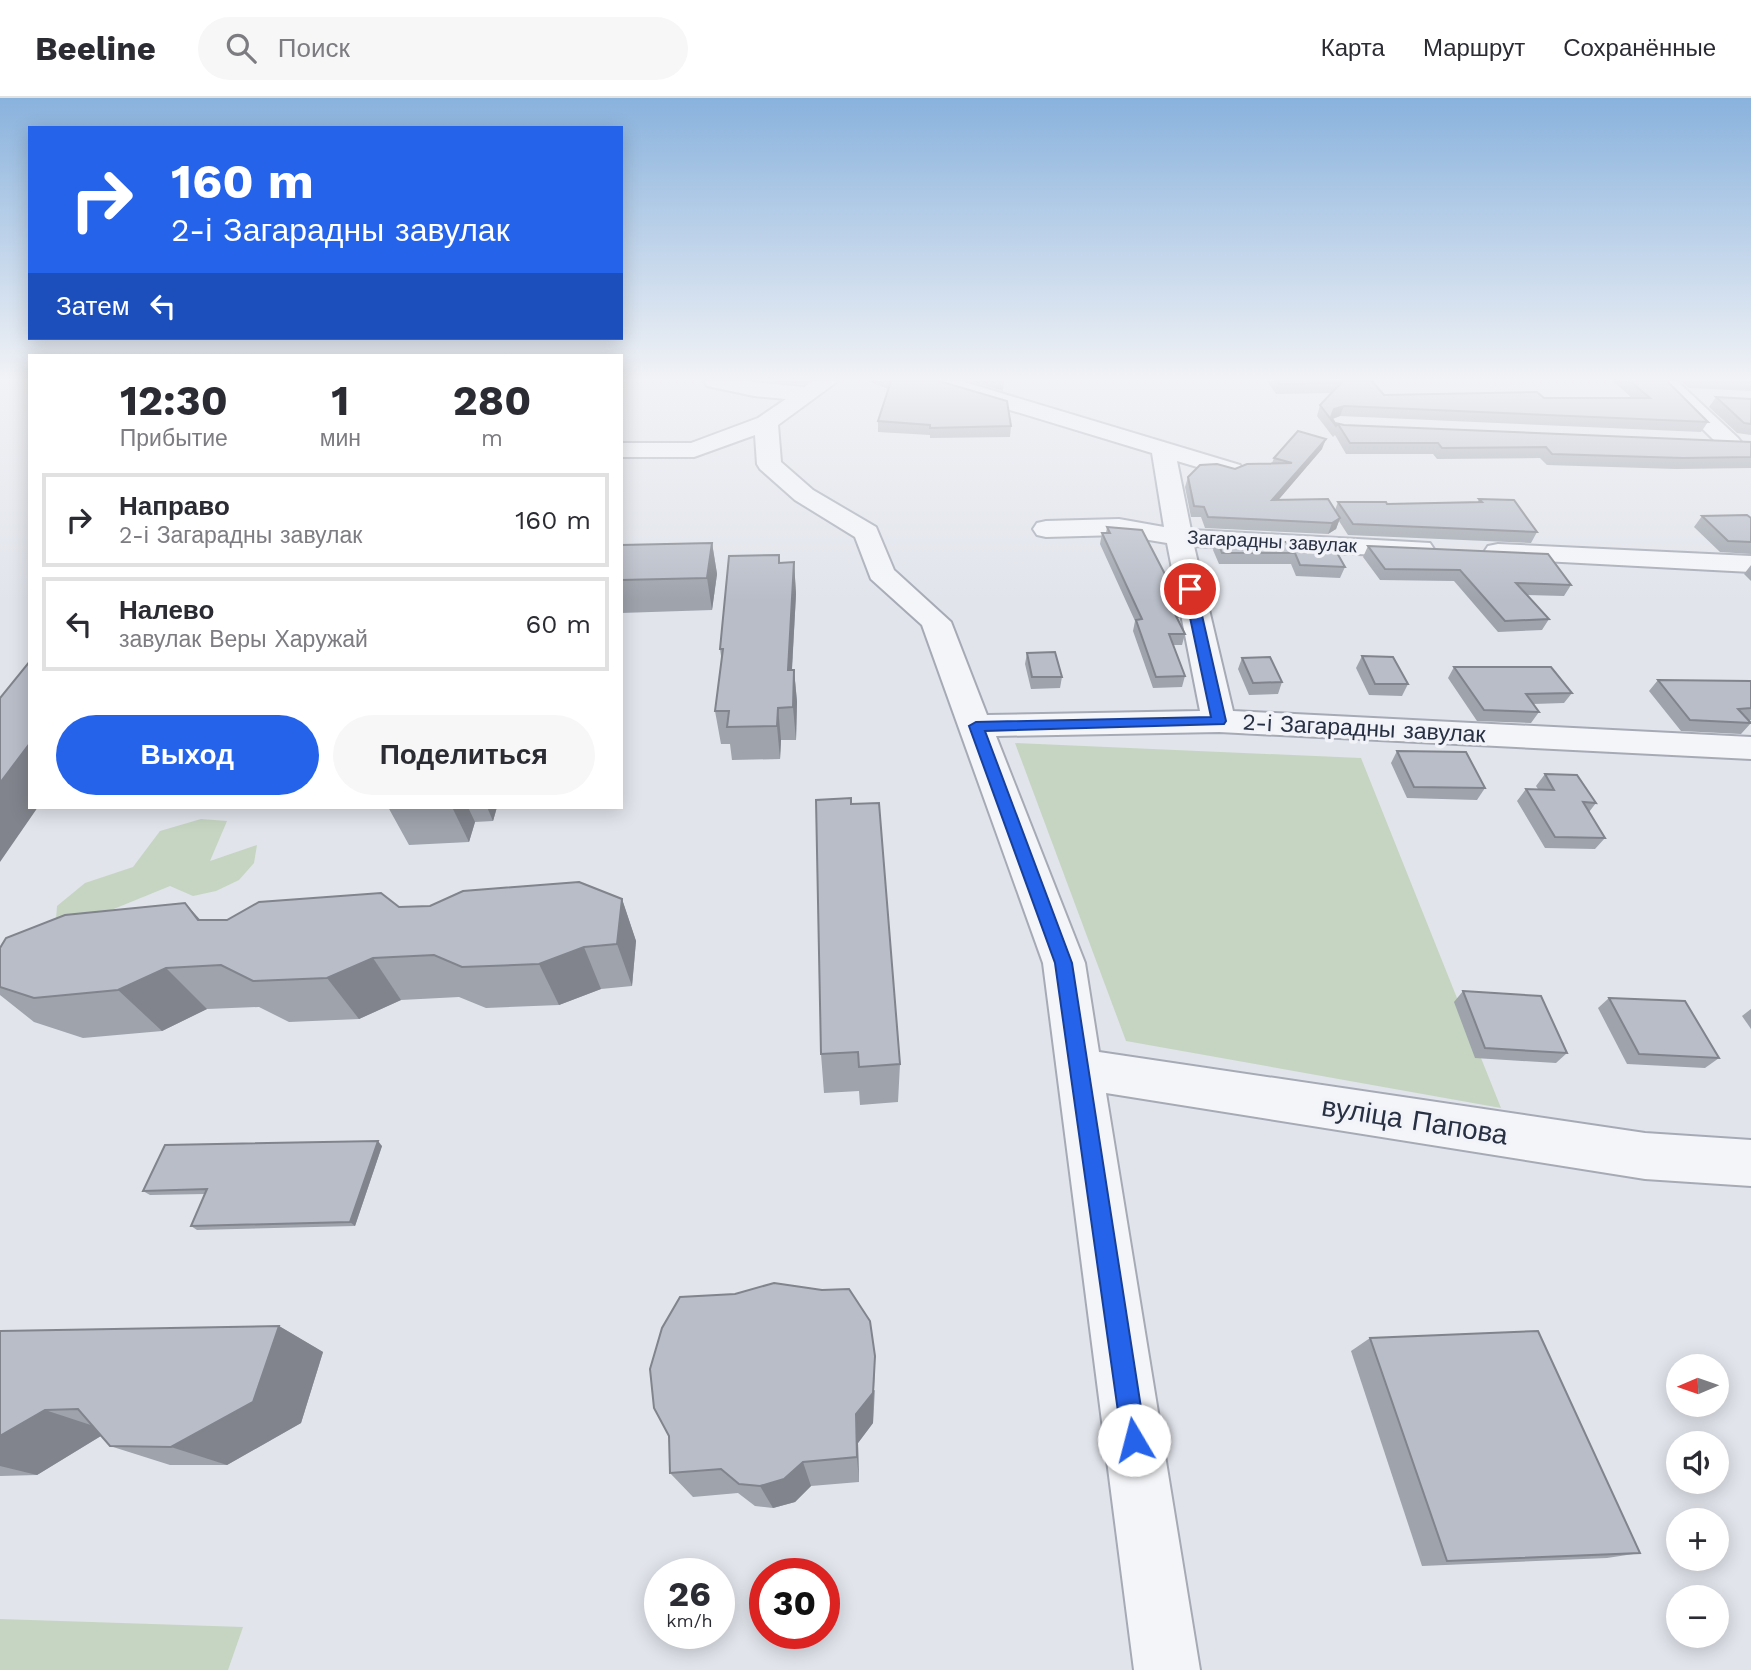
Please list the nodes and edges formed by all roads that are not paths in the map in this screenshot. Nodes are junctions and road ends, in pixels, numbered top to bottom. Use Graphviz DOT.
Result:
graph roads {
  1 [pos="749,454"];
  2 [pos="768,454"];
  3 [pos="1164,454"];
  4 [pos="1175,454"];
  5 [pos="769,464"];
  6 [pos="1231,470"];
  7 [pos="1046,529"];
  8 [pos="1179,537"];
  9 [pos="1452,550"];
  10 [pos="1479,552"];
  11 [pos="1751,564"];
  12 [pos="1219,721"];
  13 [pos="976,726"];
  14 [pos="1751,748"];
  15 [pos="1079,1069"];
  16 [pos="1751,1163"];
  17 [pos="1167,1670"];
  1 -- 5 [label="street"];
  2 -- 5 [label="street"];
  3 -- 8 [label="street"];
  4 -- 6 [label="street"];
  5 -- 13 [label="street"];
  7 -- 8 [label="street, Загарадны завулак"];
  8 -- 9 [label="street, Загарадны завулак"];
  8 -- 12 [label="street"];
  10 -- 11 [label="street"];
  12 -- 13 [label="street, 2-і Загарадны завулак"];
  12 -- 14 [label="street, 2-і Загарадны завулак"];
  13 -- 15 [label="street"];
  15 -- 16 [label="street, вуліца Папова"];
  15 -- 17 [label="street"];
}
